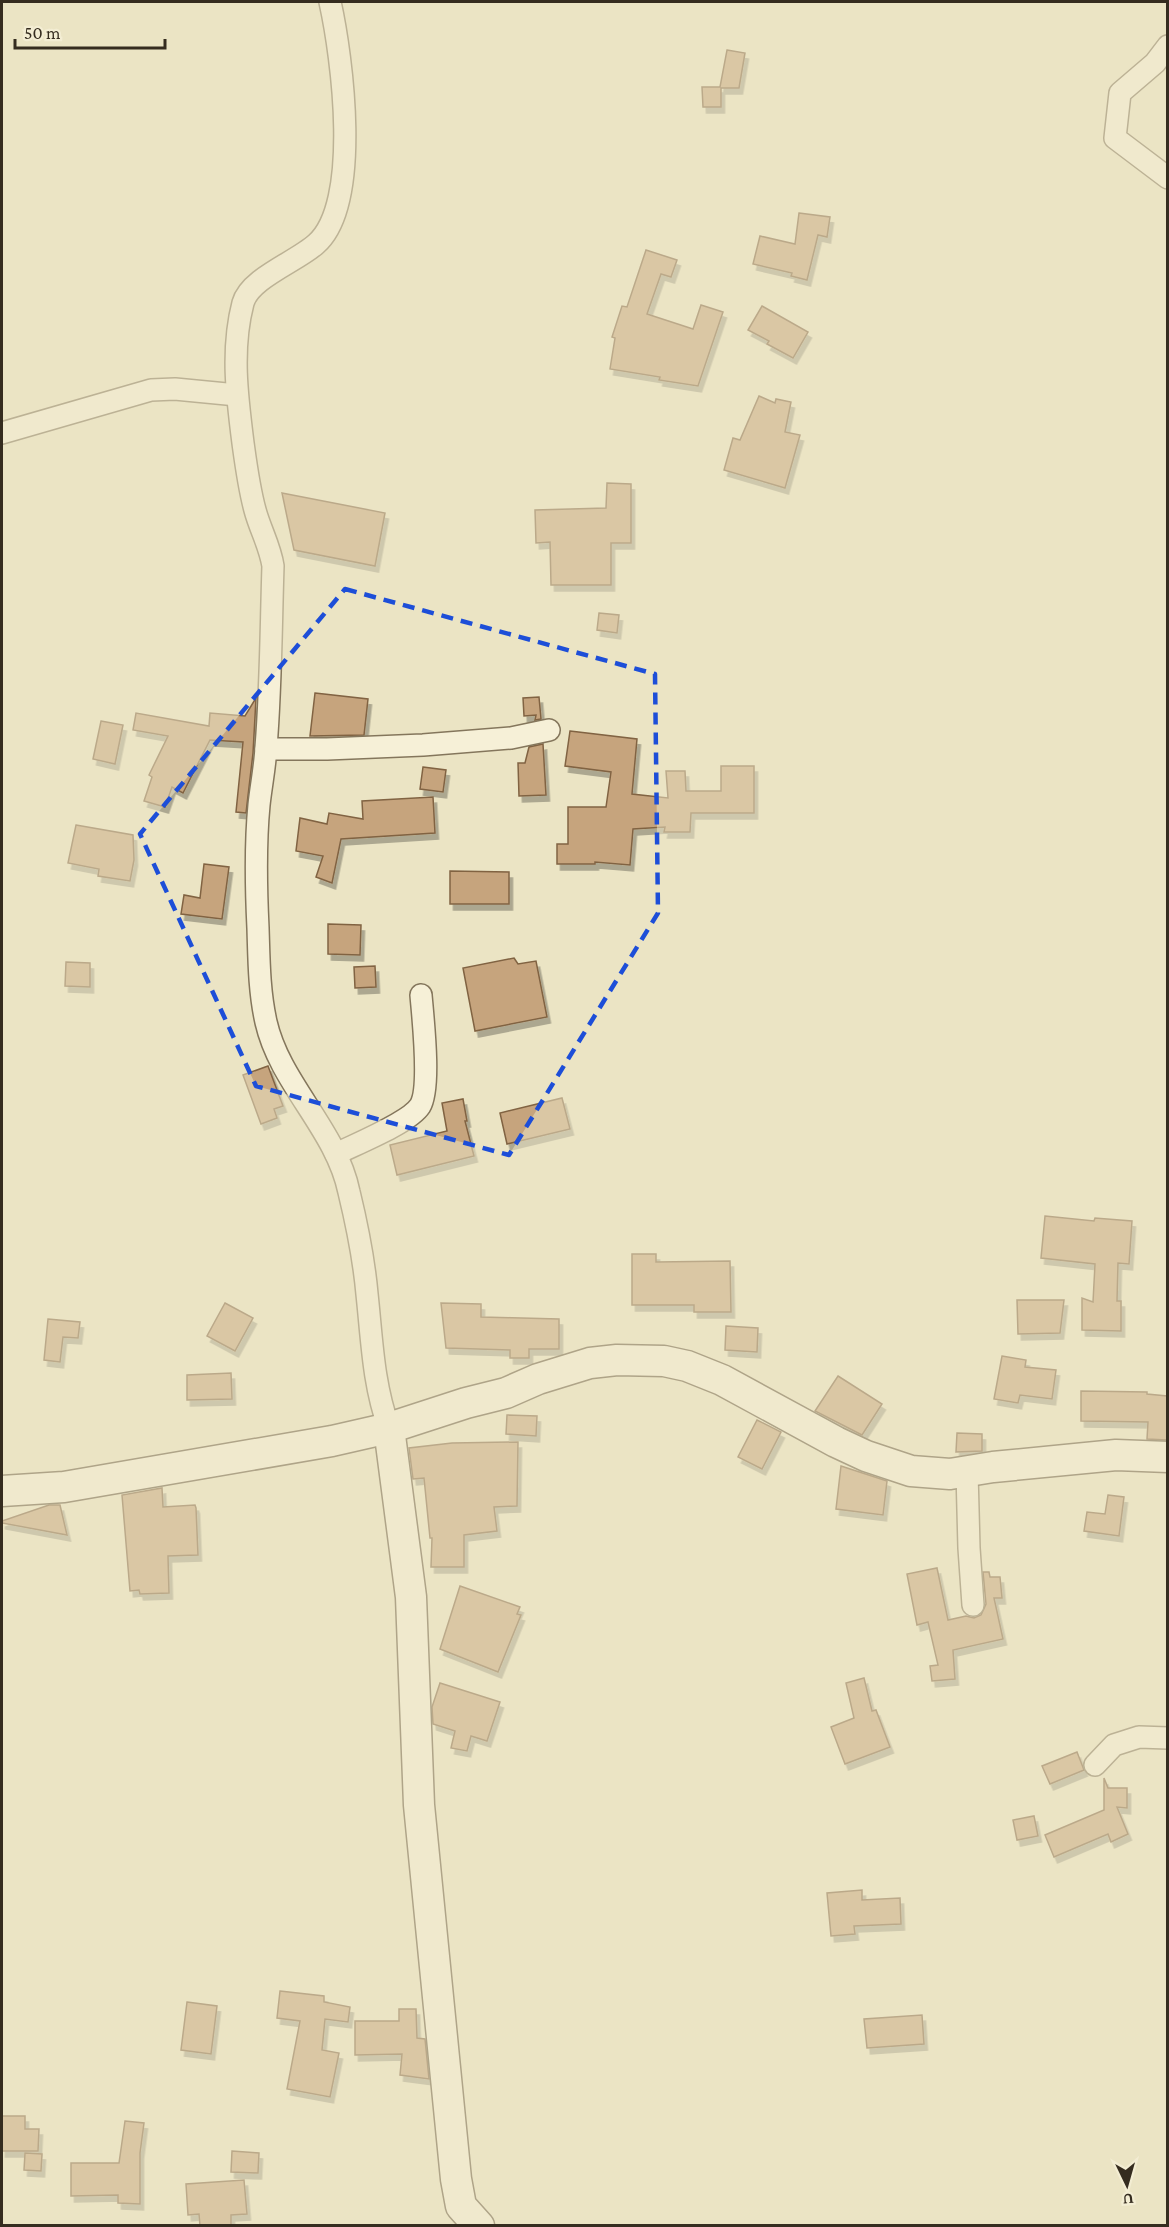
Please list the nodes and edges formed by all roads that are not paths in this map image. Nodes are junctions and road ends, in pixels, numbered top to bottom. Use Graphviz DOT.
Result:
graph roads {
  1 [pos="330,2"];
  2 [pos="1167,46"];
  3 [pos="1167,178"];
  4 [pos="237,395"];
  5 [pos="2,433"];
  6 [pos="549,730"];
  7 [pos="266,749"];
  8 [pos="422,995"];
  9 [pos="336,1154"];
  10 [pos="389,1428"];
  11 [pos="1167,1457"];
  12 [pos="967,1472"];
  13 [pos="2,1491"];
  14 [pos="973,1605"];
  15 [pos="1167,1738"];
  16 [pos="1095,1765"];
  17 [pos="479,2226"];
  1 -- 4 [label="street"];
  2 -- 3 [label="street"];
  4 -- 5 [label="street"];
  4 -- 7 [label="street"];
  6 -- 7 [label="street"];
  7 -- 9 [label="street"];
  8 -- 9 [label="street"];
  9 -- 10 [label="street"];
  10 -- 12 [label="main road"];
  10 -- 13 [label="main road"];
  10 -- 17 [label="main road"];
  11 -- 12 [label="main road"];
  12 -- 14 [label="street"];
  15 -- 16 [label="street"];
}
